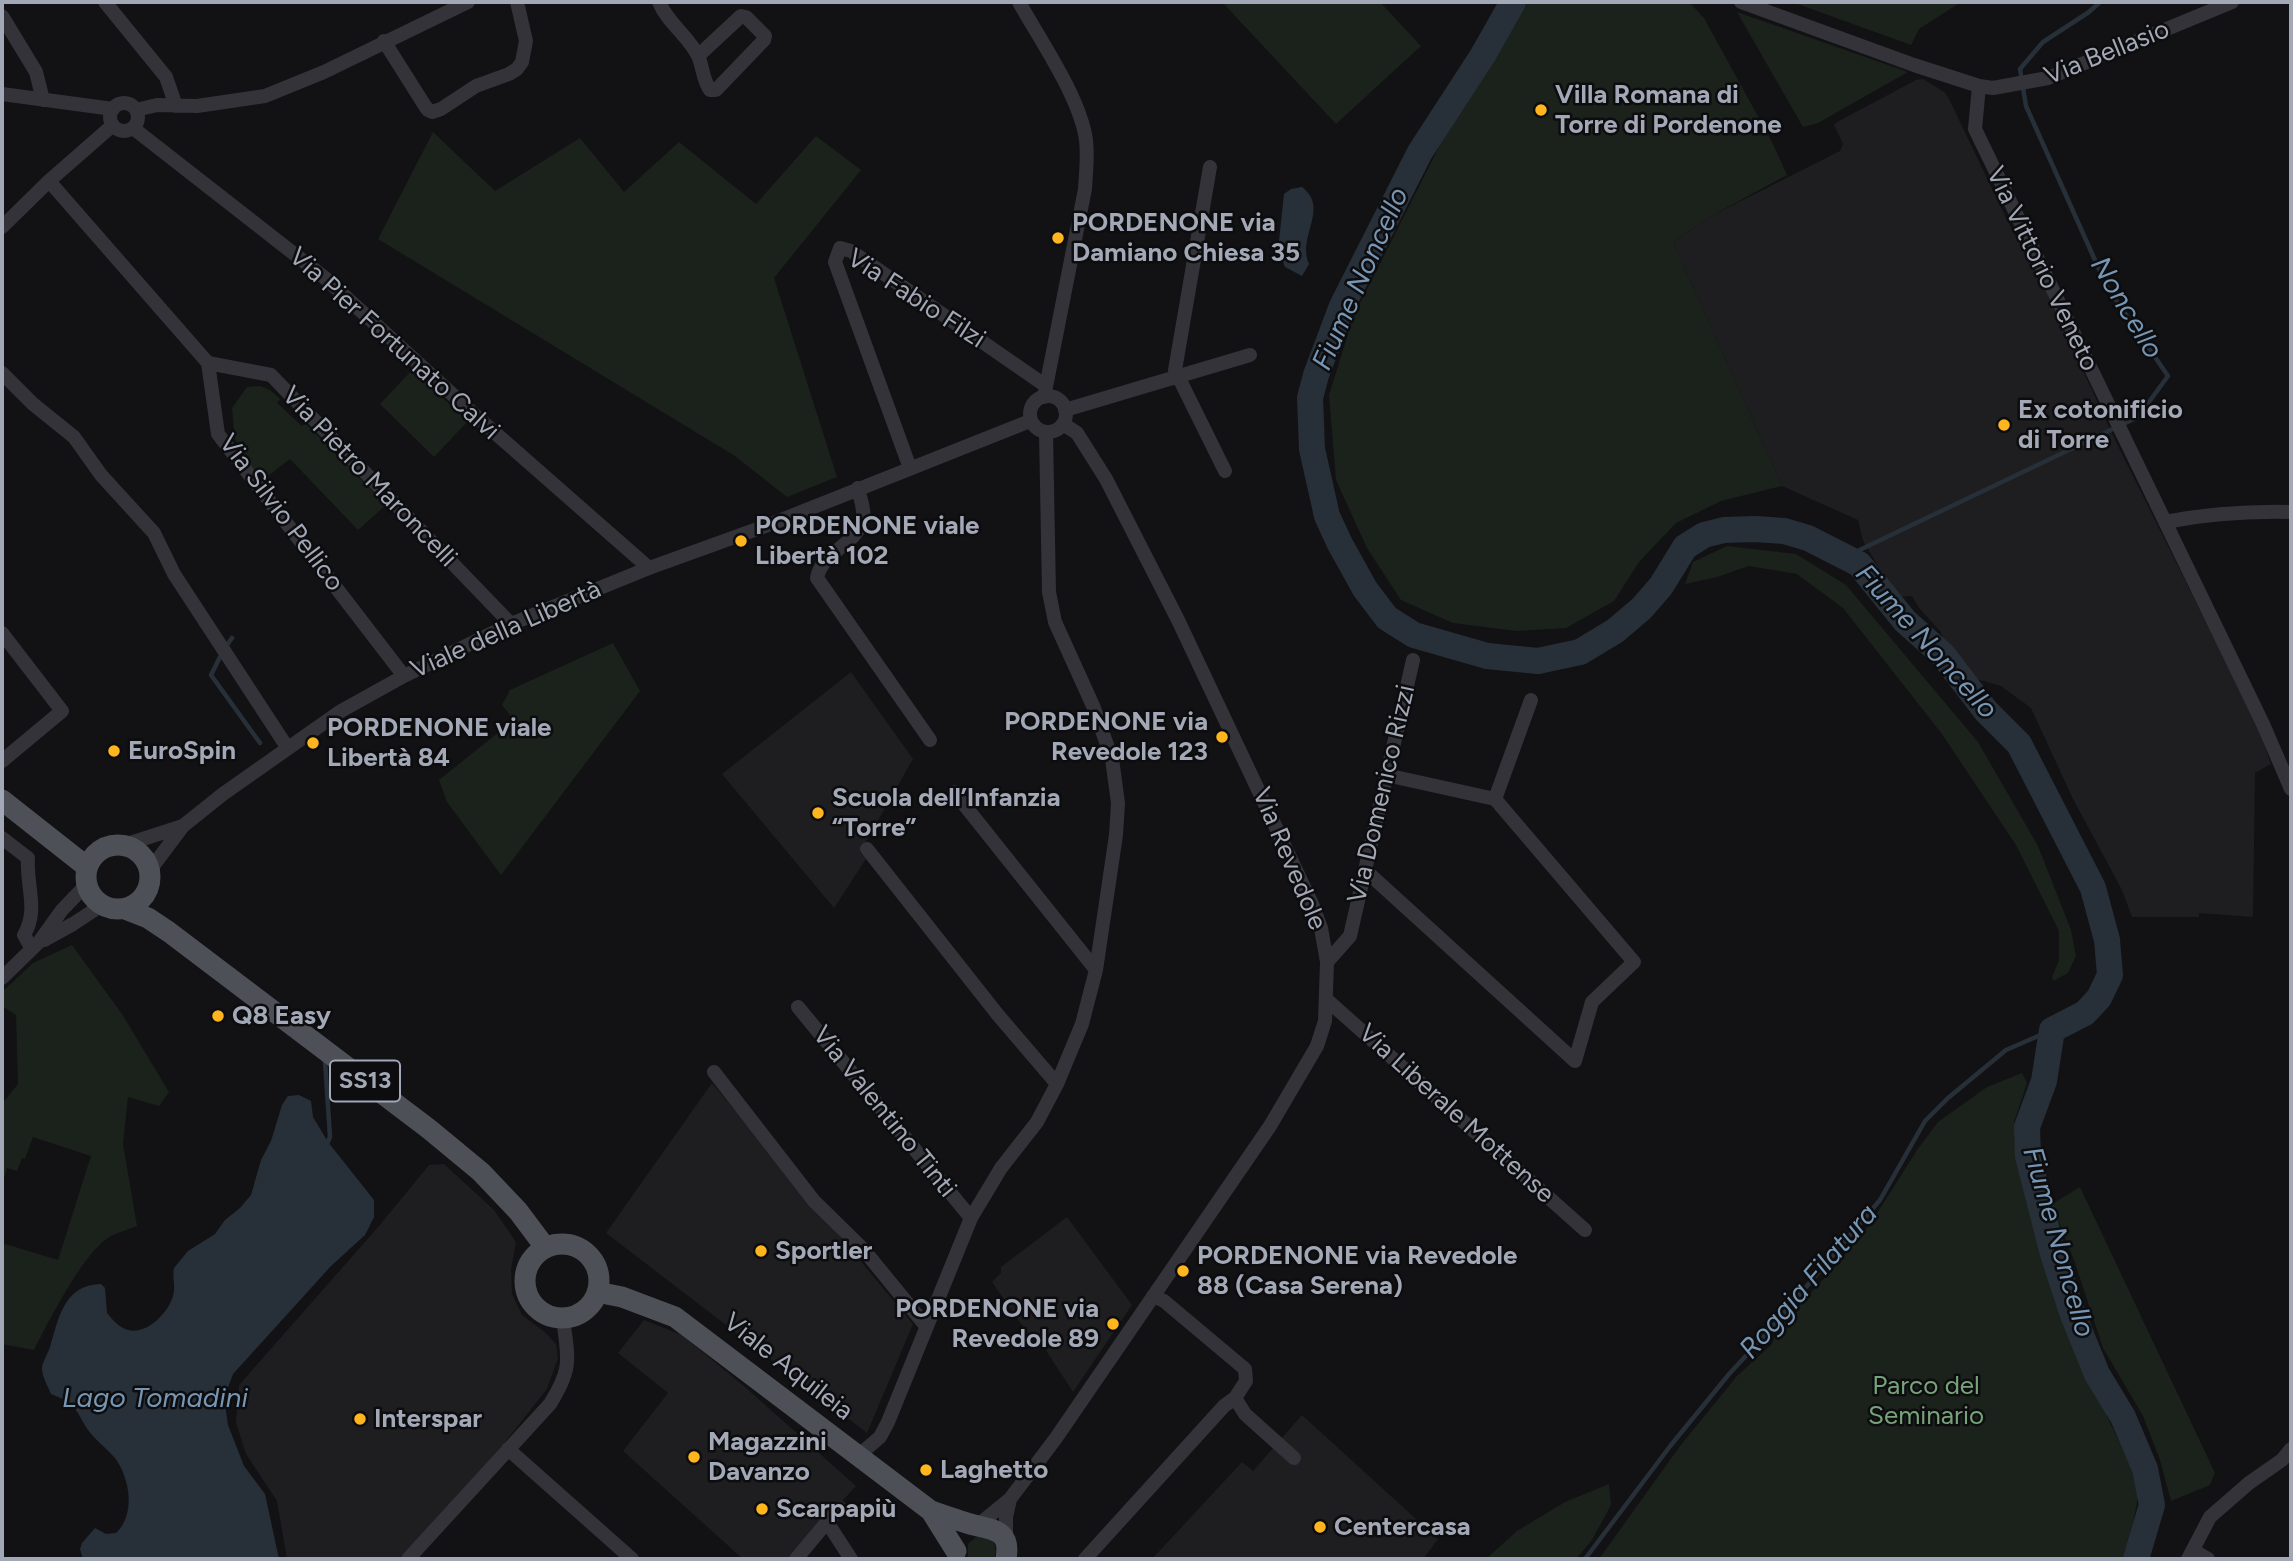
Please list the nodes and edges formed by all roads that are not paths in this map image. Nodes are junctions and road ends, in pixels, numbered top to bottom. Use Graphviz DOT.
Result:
graph roads {
  1 [pos="105,2"];
  2 [pos="468,2"];
  3 [pos="517,2"];
  4 [pos="659,2"];
  5 [pos="1019,2"];
  6 [pos="1741,2"];
  7 [pos="2232,2"];
  8 [pos="2,16"];
  9 [pos="384,41"];
  10 [pos="698,56"];
  11 [pos="1979,86"];
  12 [pos="2,94"];
  13 [pos="43,100"];
  14 [pos="176,106"];
  15 [pos="113,109"];
  16 [pos="136,110"];
  17 [pos="113,125"];
  18 [pos="133,128"];
  19 [pos="1210,167"];
  20 [pos="49,181"];
  21 [pos="2,227"];
  22 [pos="1250,355"];
  23 [pos="208,363"];
  24 [pos="2,373"];
  25 [pos="1177,376"];
  26 [pos="1045,391"];
  27 [pos="1064,417"];
  28 [pos="1030,421"];
  29 [pos="1046,433"];
  30 [pos="910,468"];
  31 [pos="1225,471"];
  32 [pos="858,488"];
  33 [pos="2291,512"];
  34 [pos="2165,522"];
  35 [pos="649,568"];
  36 [pos="511,624"];
  37 [pos="2,633"];
  38 [pos="1413,660"];
  39 [pos="404,676"];
  40 [pos="1531,700"];
  41 [pos="930,740"];
  42 [pos="288,747"];
  43 [pos="2,761"];
  44 [pos="1386,775"];
  45 [pos="2291,789"];
  46 [pos="954,792"];
  47 [pos="1495,799"];
  48 [pos="2,800"];
  49 [pos="183,826"];
  50 [pos="2,838"];
  51 [pos="124,845"];
  52 [pos="867,849"];
  53 [pos="91,868"];
  54 [pos="1366,872"];
  55 [pos="150,877"];
  56 [pos="102,905"];
  57 [pos="125,909"];
  58 [pos="169,932"];
  59 [pos="36,946"];
  60 [pos="1327,962"];
  61 [pos="1096,970"];
  62 [pos="2,978"];
  63 [pos="1326,999"];
  64 [pos="798,1007"];
  65 [pos="714,1072"];
  66 [pos="1057,1084"];
  67 [pos="971,1218"];
  68 [pos="1585,1230"];
  69 [pos="545,1247"];
  70 [pos="597,1292"];
  71 [pos="1153,1296"];
  72 [pos="563,1318"];
  73 [pos="926,1326"];
  74 [pos="1235,1398"];
  75 [pos="508,1449"];
  76 [pos="2291,1449"];
  77 [pos="858,1456"];
  78 [pos="1294,1458"];
  79 [pos="1010,1499"];
  80 [pos="840,1508"];
  81 [pos="931,1511"];
  82 [pos="827,1522"];
  83 [pos="977,1526"];
  84 [pos="1008,1553"];
  85 [pos="2190,1555"];
  86 [pos="956,1557"];
  87 [pos="408,1559"];
  88 [pos="632,1559"];
  89 [pos="796,1559"];
  90 [pos="851,1559"];
  91 [pos="1085,1559"];
  92 [pos="2207,1559"];
  1 -- 14 [label="street"];
  2 -- 9 [label="street"];
  3 -- 9 [label="street"];
  4 -- 10 [label="street"];
  5 -- 26 [label="street"];
  6 -- 11 [label="street"];
  7 -- 11 [label="street, Via Bellasio"];
  8 -- 13 [label="street"];
  9 -- 14 [label="street"];
  10 -- 10 [label="street"];
  11 -- 34 [label="street, Via Vittorio Veneto"];
  12 -- 13 [label="street"];
  13 -- 15 [label="street"];
  14 -- 16 [label="street"];
  15 -- 16 [label="street"];
  15 -- 17 [label="street"];
  16 -- 18 [label="street"];
  17 -- 18 [label="street"];
  17 -- 20 [label="street"];
  18 -- 35 [label="street, Via Pier Fortunato Calvi"];
  19 -- 25 [label="street"];
  20 -- 21 [label="street"];
  20 -- 23 [label="street"];
  22 -- 25 [label="street"];
  23 -- 36 [label="street, Via Pietro Maroncelli"];
  23 -- 39 [label="street, Via Silvio Pellico"];
  24 -- 42 [label="street"];
  25 -- 27 [label="street"];
  25 -- 31 [label="street"];
  26 -- 27 [label="street"];
  26 -- 28 [label="street"];
  26 -- 30 [label="street, Via Fabio Filzi"];
  27 -- 29 [label="street"];
  27 -- 60 [label="street, Via Revedole"];
  28 -- 29 [label="street"];
  28 -- 30 [label="street, Viale della Libertà"];
  29 -- 61 [label="street"];
  30 -- 32 [label="street, Viale della Libertà"];
  32 -- 35 [label="street, Viale della Libertà"];
  32 -- 41 [label="street"];
  33 -- 34 [label="street"];
  34 -- 45 [label="street, Via Vittorio Veneto"];
  35 -- 36 [label="street, Viale della Libertà"];
  36 -- 39 [label="street, Viale della Libertà"];
  37 -- 43 [label="street"];
  38 -- 44 [label="street, Via Domenico Rizzi"];
  39 -- 42 [label="street, Viale della Libertà"];
  40 -- 47 [label="street"];
  42 -- 49 [label="street, Viale della Libertà"];
  44 -- 47 [label="street"];
  44 -- 54 [label="street, Via Domenico Rizzi"];
  46 -- 61 [label="street"];
  47 -- 54 [label="street"];
  48 -- 53 [label="main road"];
  49 -- 51 [label="street, Viale della Libertà"];
  49 -- 55 [label="street, Viale della Libertà"];
  50 -- 59 [label="street"];
  51 -- 53 [label="main road"];
  51 -- 55 [label="main road"];
  52 -- 66 [label="street"];
  53 -- 56 [label="main road"];
  53 -- 59 [label="street"];
  54 -- 60 [label="street, Via Domenico Rizzi"];
  55 -- 57 [label="main road"];
  55 -- 58 [label="main road"];
  56 -- 57 [label="main road, SS13"];
  56 -- 59 [label="street"];
  57 -- 58 [label="main road, SS13"];
  58 -- 69 [label="main road, SS13"];
  59 -- 62 [label="street"];
  60 -- 63 [label="street, Via Revedole"];
  61 -- 66 [label="street"];
  63 -- 68 [label="street, Via Liberale Mottense"];
  63 -- 71 [label="street, Via Revedole"];
  64 -- 67 [label="street, Via Valentino Tinti"];
  65 -- 73 [label="street"];
  66 -- 67 [label="street"];
  67 -- 73 [label="street"];
  69 -- 70 [label="main road"];
  69 -- 72 [label="main road"];
  70 -- 72 [label="main road"];
  70 -- 77 [label="main road, Viale Aquileia"];
  71 -- 74 [label="street"];
  71 -- 79 [label="street, Via Revedole"];
  72 -- 75 [label="street"];
  73 -- 77 [label="street"];
  74 -- 78 [label="street"];
  74 -- 91 [label="street"];
  75 -- 87 [label="street"];
  75 -- 88 [label="street"];
  76 -- 85 [label="street"];
  77 -- 81 [label="main road, Viale Aquileia"];
  79 -- 83 [label="street, Via Revedole"];
  79 -- 84 [label="street, Via Revedole"];
  80 -- 82 [label="street"];
  81 -- 83 [label="main road, Viale Aquileia"];
  81 -- 86 [label="main road, Viale Aquileia"];
  82 -- 89 [label="street"];
  82 -- 90 [label="street"];
  83 -- 84 [label="main road, Viale Aquileia"];
  83 -- 86 [label="main road, Viale Aquileia"];
  85 -- 92 [label="street"];
}
